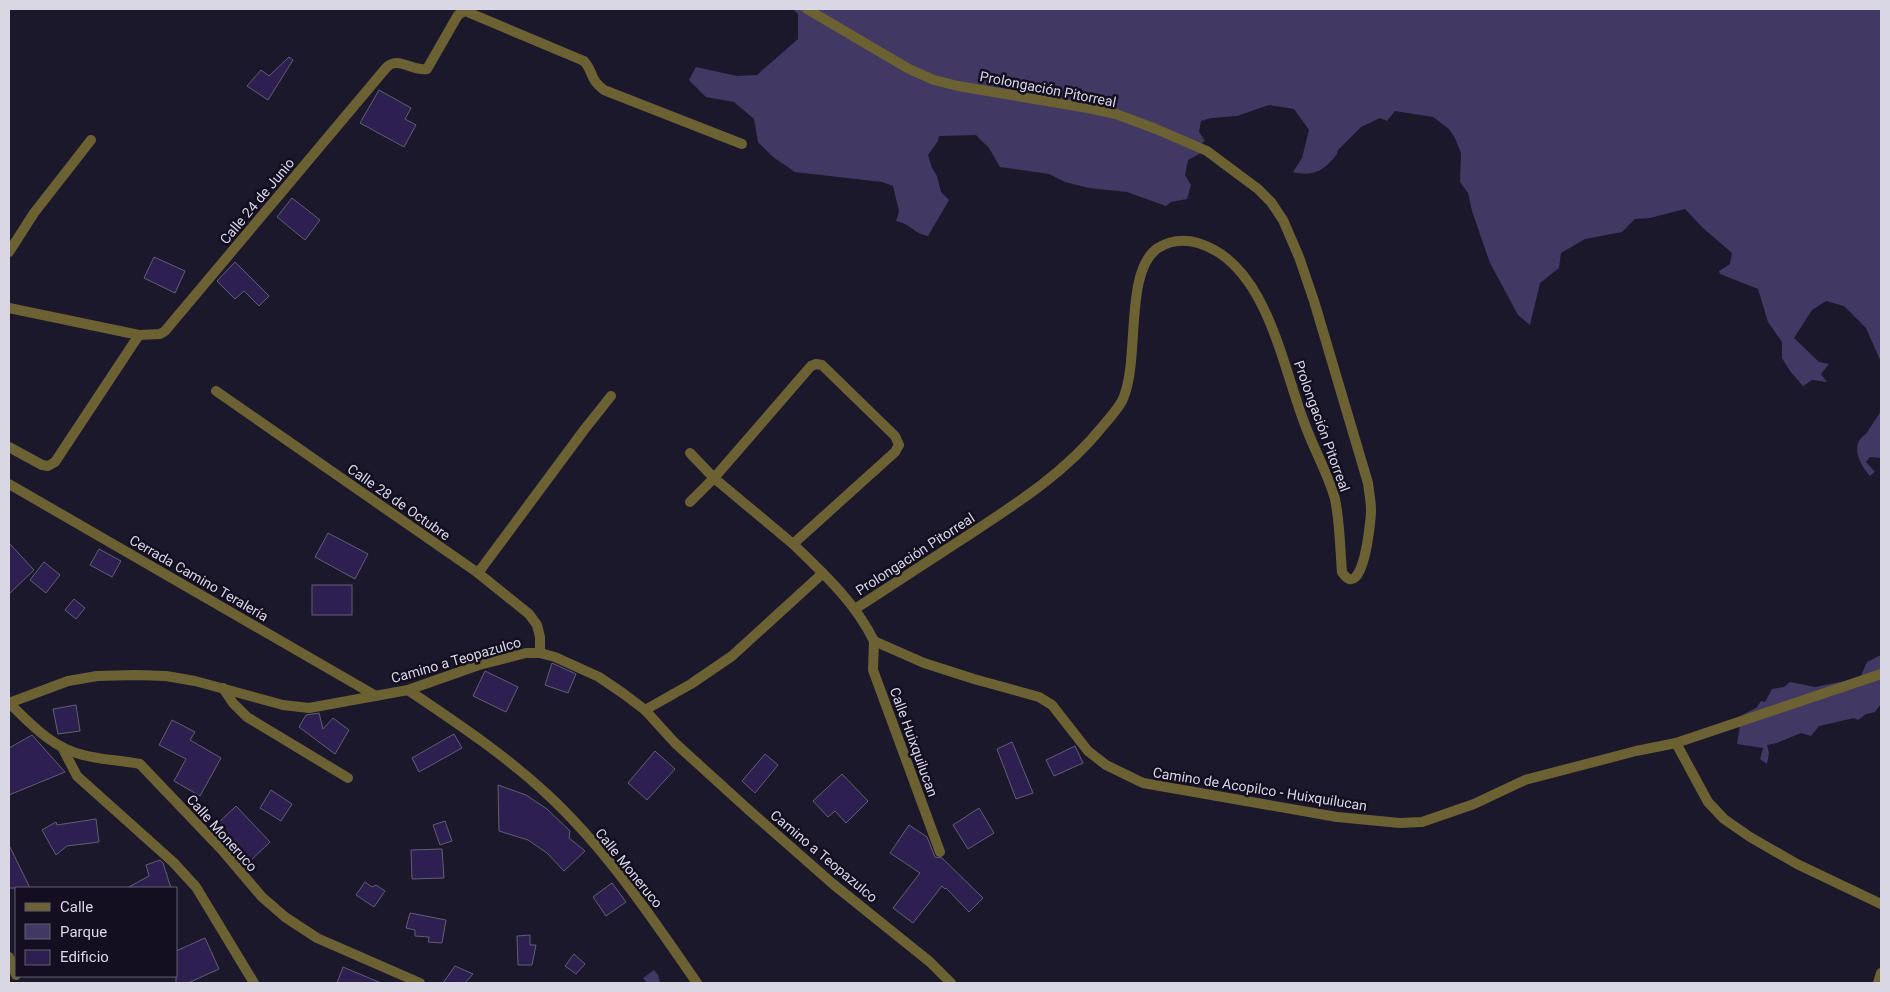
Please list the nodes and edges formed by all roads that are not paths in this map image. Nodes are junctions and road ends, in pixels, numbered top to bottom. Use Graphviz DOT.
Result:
graph roads {
  1 [pos="807,9"];
  2 [pos="91,140"];
  3 [pos="742,144"];
  4 [pos="9,252"];
  5 [pos="9,308"];
  6 [pos="140,335"];
  7 [pos="216,391"];
  8 [pos="611,396"];
  9 [pos="9,447"];
  10 [pos="690,453"];
  11 [pos="714,478"];
  12 [pos="9,484"];
  13 [pos="690,502"];
  14 [pos="796,541"];
  15 [pos="478,573"];
  16 [pos="823,573"];
  17 [pos="855,609"];
  18 [pos="874,641"];
  19 [pos="540,653"];
  20 [pos="1881,674"];
  21 [pos="223,688"];
  22 [pos="408,690"];
  23 [pos="376,696"];
  24 [pos="9,703"];
  25 [pos="645,710"];
  26 [pos="1676,743"];
  27 [pos="62,747"];
  28 [pos="348,778"];
  29 [pos="940,852"];
  30 [pos="1881,904"];
  31 [pos="9,957"];
  32 [pos="15,972"];
  33 [pos="1881,973"];
  34 [pos="254,983"];
  35 [pos="420,983"];
  36 [pos="697,983"];
  37 [pos="951,983"];
  38 [pos="1878,983"];
  1 -- 17 [label="street, Prolongación Pitorreal"];
  2 -- 4 [label="street"];
  3 -- 6 [label="street, Calle 24 de Junio"];
  5 -- 6 [label="street"];
  6 -- 9 [label="street"];
  7 -- 15 [label="street, Calle 28 de Octubre"];
  8 -- 15 [label="street"];
  10 -- 11 [label="street"];
  11 -- 13 [label="street"];
  11 -- 14 [label="street"];
  11 -- 14 [label="street"];
  12 -- 23 [label="street, Cerrada Camino Teralería"];
  14 -- 16 [label="street"];
  15 -- 19 [label="street, Calle 28 de Octubre"];
  16 -- 17 [label="street"];
  16 -- 25 [label="street"];
  17 -- 18 [label="street"];
  18 -- 26 [label="street, Camino de Acopilco - Huixquilucan"];
  18 -- 29 [label="street, Calle Huixquilucan"];
  19 -- 22 [label="street, Camino a Teopazulco"];
  19 -- 25 [label="street, Camino a Teopazulco"];
  20 -- 26 [label="street, Camino de Acopilco - Huixquilucan"];
  21 -- 23 [label="street, Camino a Teopazulco"];
  21 -- 24 [label="street, Camino a Teopazulco"];
  21 -- 28 [label="street"];
  22 -- 23 [label="street, Camino a Teopazulco"];
  22 -- 36 [label="street, Calle Moneruco"];
  24 -- 27 [label="street, Calle Moneruco"];
  25 -- 37 [label="street, Camino a Teopazulco"];
  26 -- 30 [label="street"];
  27 -- 34 [label="street"];
  27 -- 35 [label="street, Calle Moneruco"];
  31 -- 32 [label="street"];
  33 -- 38 [label="street"];
}
